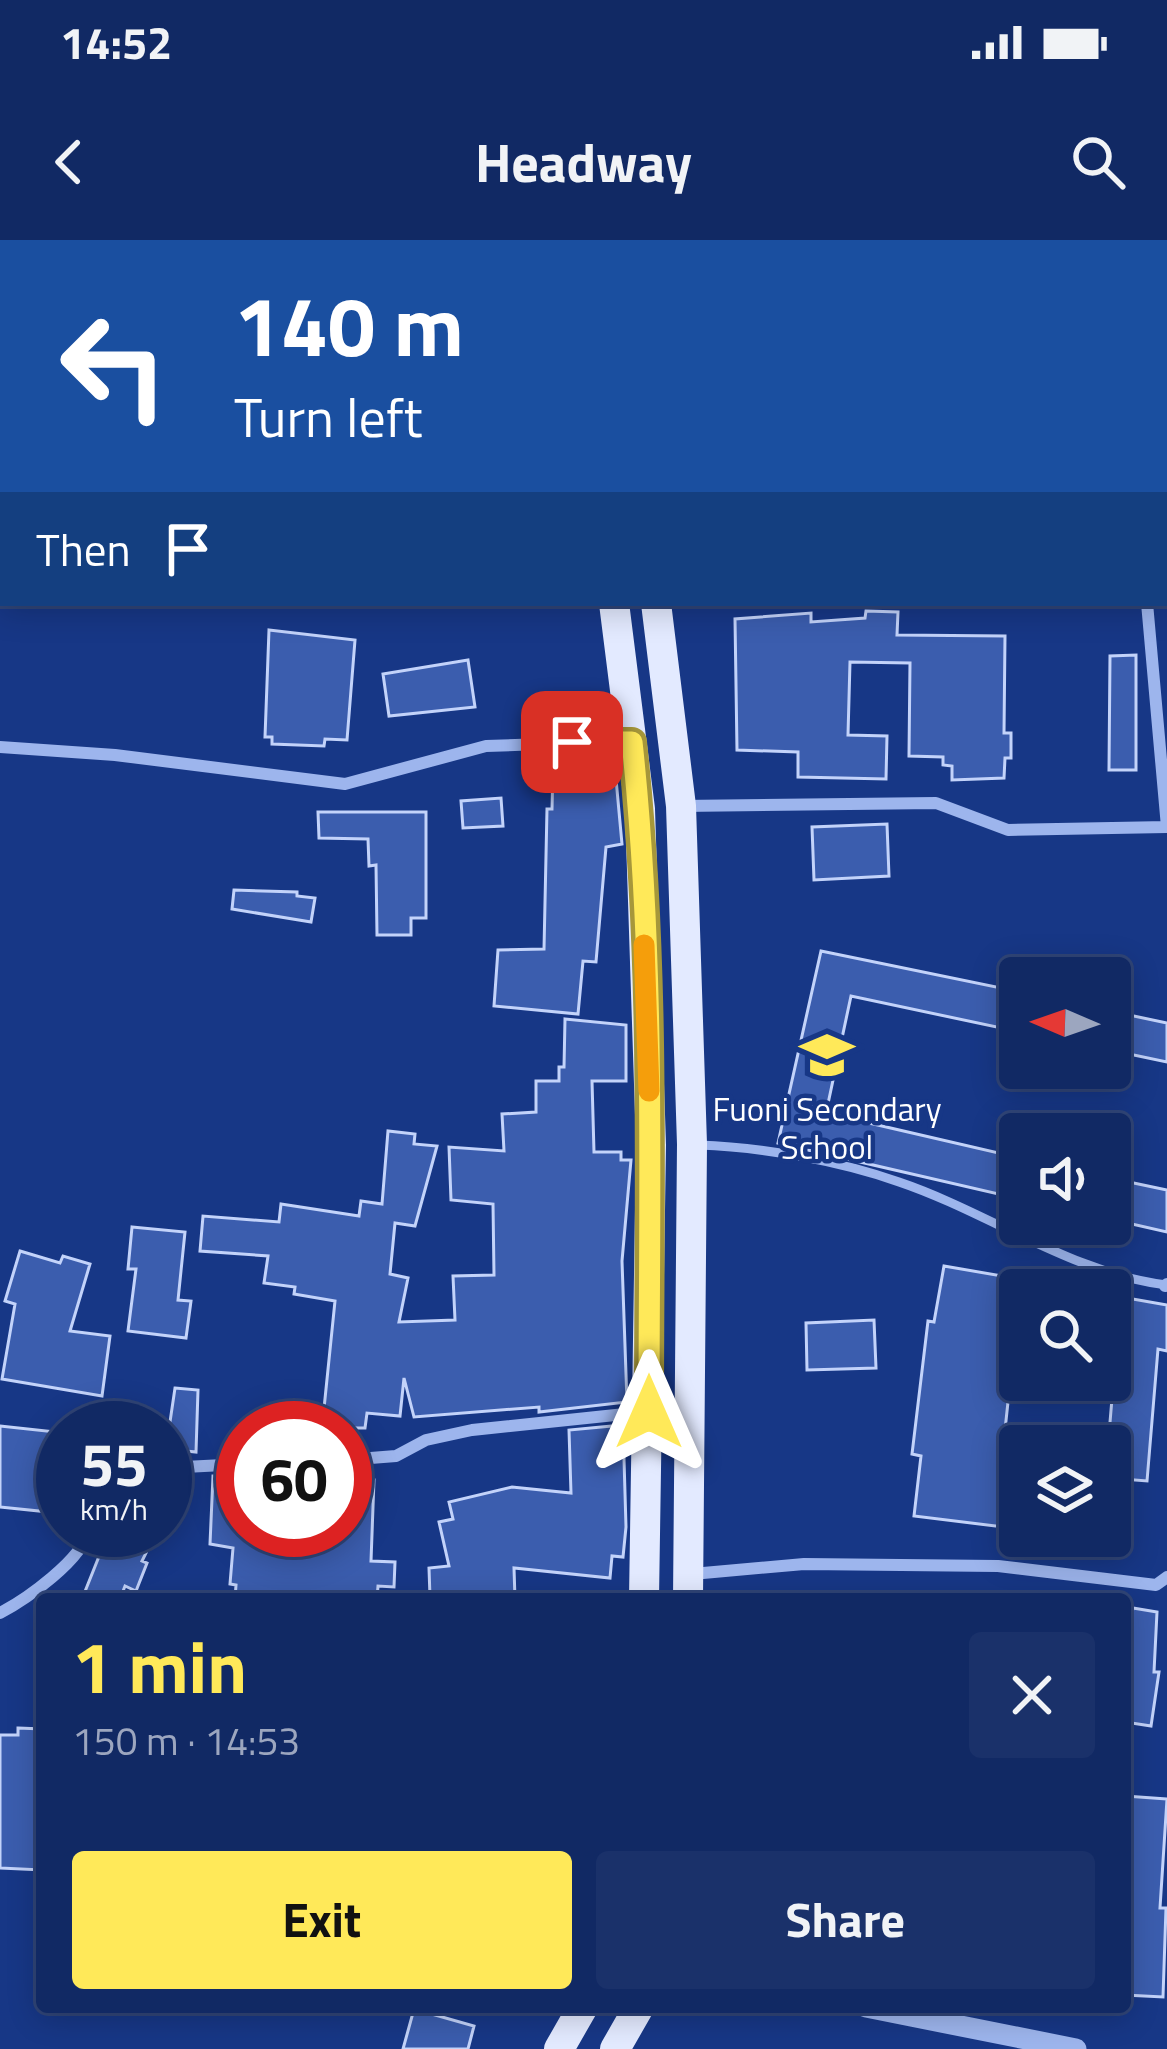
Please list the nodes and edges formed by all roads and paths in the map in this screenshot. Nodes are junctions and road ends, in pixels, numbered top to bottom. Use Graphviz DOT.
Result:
graph roads {
  1 [pos="614,606"];
  2 [pos="656,606"];
  3 [pos="1147,606"];
  4 [pos="632,742"];
  5 [pos="0,748"];
  6 [pos="681,806"];
  7 [pos="1167,827"];
  8 [pos="692,1144"];
  9 [pos="1166,1285"];
  10 [pos="649,1412"];
  11 [pos="372,1458"];
  12 [pos="70,1557"];
  13 [pos="1167,1577"];
  14 [pos="689,1587"];
  15 [pos="644,1593"];
  16 [pos="0,1613"];
  17 [pos="580,2013"];
  18 [pos="896,2013"];
  19 [pos="559,2049"];
  20 [pos="1076,2049"];
  1 -- 4 [label="main road"];
  2 -- 6 [label="main road"];
  3 -- 7 [label="street"];
  4 -- 5 [label="street"];
  4 -- 10 [label="main road"];
  6 -- 7 [label="street"];
  6 -- 8 [label="main road"];
  8 -- 9 [label="lane"];
  8 -- 14 [label="main road"];
  10 -- 11 [label="street"];
  10 -- 15 [label="main road"];
  12 -- 16 [label="street"];
  13 -- 14 [label="street"];
  17 -- 19 [label="main road"];
  18 -- 20 [label="street"];
}
